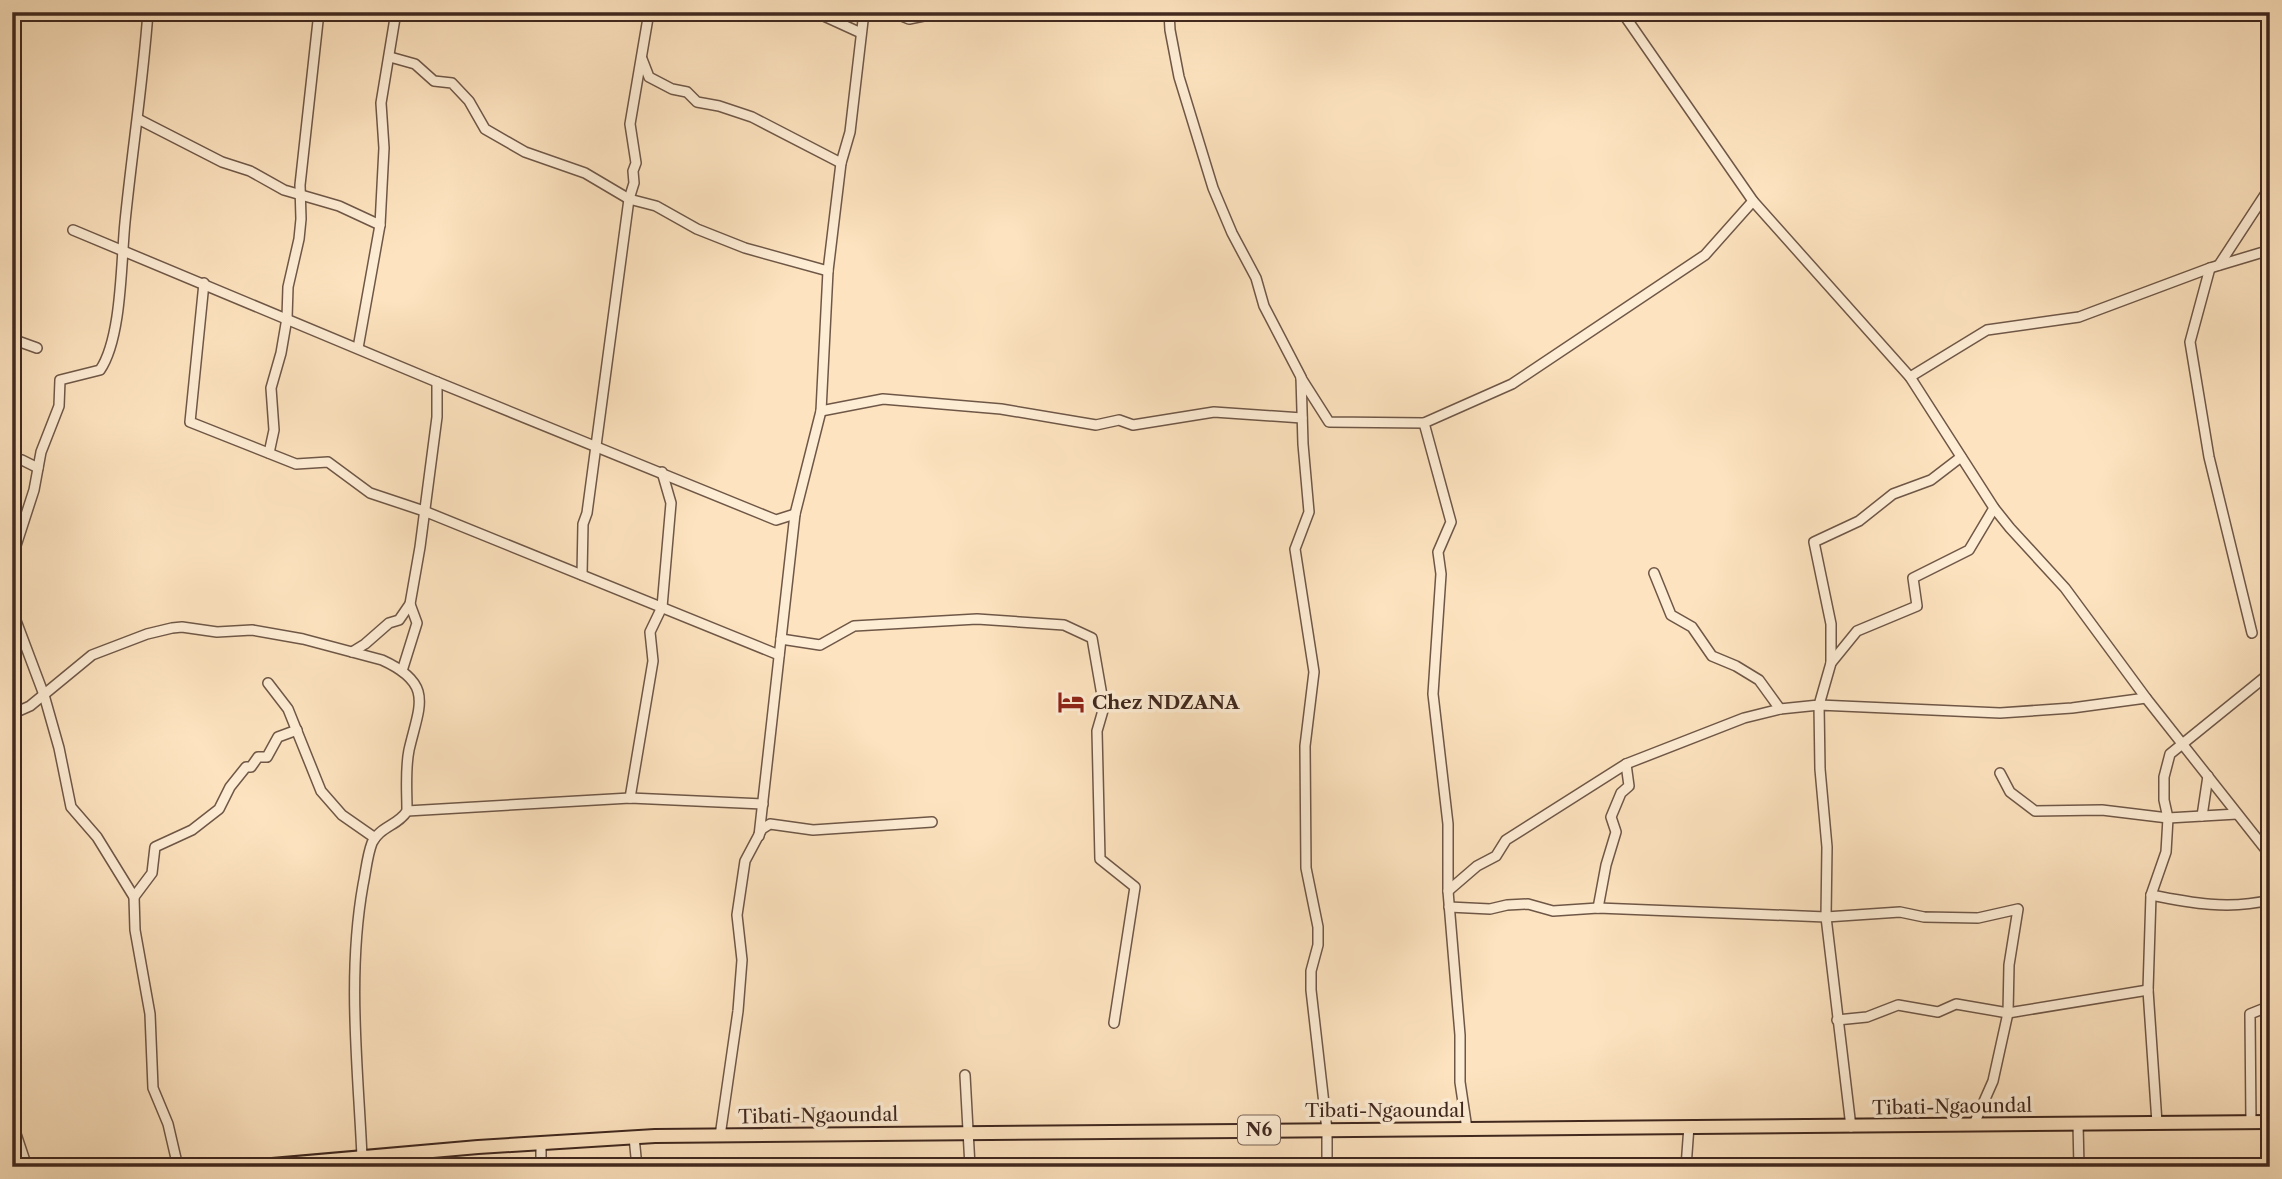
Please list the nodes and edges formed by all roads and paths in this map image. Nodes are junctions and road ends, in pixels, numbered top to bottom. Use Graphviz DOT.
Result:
graph roads {
  1 [pos="148,12"];
  2 [pos="319,12"];
  3 [pos="396,12"];
  4 [pos="649,12"];
  5 [pos="815,12"];
  6 [pos="864,12"];
  7 [pos="892,12"];
  8 [pos="943,12"];
  9 [pos="1169,12"];
  10 [pos="1622,12"];
  11 [pos="860,33"];
  12 [pos="390,57"];
  13 [pos="642,58"];
  14 [pos="138,119"];
  15 [pos="841,163"];
  16 [pos="2270,187"];
  17 [pos="300,194"];
  18 [pos="629,199"];
  19 [pos="1753,201"];
  20 [pos="380,225"];
  21 [pos="73,230"];
  22 [pos="122,250"];
  23 [pos="2270,250"];
  24 [pos="2214,266"];
  25 [pos="828,271"];
  26 [pos="204,283"];
  27 [pos="287,318"];
  28 [pos="12,339"];
  29 [pos="37,348"];
  30 [pos="358,348"];
  31 [pos="1301,377"];
  32 [pos="1910,377"];
  33 [pos="438,382"];
  34 [pos="821,411"];
  35 [pos="1302,418"];
  36 [pos="1424,423"];
  37 [pos="597,446"];
  38 [pos="269,453"];
  39 [pos="1961,457"];
  40 [pos="12,459"];
  41 [pos="38,468"];
  42 [pos="662,472"];
  43 [pos="1994,508"];
  44 [pos="424,511"];
  45 [pos="795,514"];
  46 [pos="12,558"];
  47 [pos="1654,573"];
  48 [pos="582,575"];
  49 [pos="410,604"];
  50 [pos="662,607"];
  51 [pos="12,610"];
  52 [pos="2252,633"];
  53 [pos="781,639"];
  54 [pos="352,652"];
  55 [pos="779,655"];
  56 [pos="1831,663"];
  57 [pos="402,671"];
  58 [pos="2270,673"];
  59 [pos="268,682"];
  60 [pos="44,695"];
  61 [pos="2146,698"];
  62 [pos="1819,705"];
  63 [pos="1780,709"];
  64 [pos="12,714"];
  65 [pos="297,730"];
  66 [pos="2183,744"];
  67 [pos="1626,764"];
  68 [pos="2000,773"];
  69 [pos="2208,776"];
  70 [pos="630,797"];
  71 [pos="763,804"];
  72 [pos="407,811"];
  73 [pos="2237,814"];
  74 [pos="2202,816"];
  75 [pos="2168,818"];
  76 [pos="932,822"];
  77 [pos="759,836"];
  78 [pos="375,838"];
  79 [pos="2270,855"];
  80 [pos="1448,891"];
  81 [pos="2151,895"];
  82 [pos="134,897"];
  83 [pos="2270,900"];
  84 [pos="1449,907"];
  85 [pos="1598,908"];
  86 [pos="1826,917"];
  87 [pos="2148,990"];
  88 [pos="2270,1006"];
  89 [pos="2008,1013"];
  90 [pos="1838,1020"];
  91 [pos="1114,1023"];
  92 [pos="965,1075"];
  93 [pos="12,1122"];
  94 [pos="2251,1122"];
  95 [pos="2270,1122"];
  96 [pos="2157,1123"];
  97 [pos="1974,1124"];
  98 [pos="2078,1124"];
  99 [pos="1689,1126"];
  100 [pos="1851,1127"];
  101 [pos="1467,1129"];
  102 [pos="1327,1130"];
  103 [pos="968,1133"];
  104 [pos="720,1136"];
  105 [pos="634,1138"];
  106 [pos="541,1144"];
  107 [pos="362,1157"];
  108 [pos="27,1167"];
  109 [pos="178,1167"];
  110 [pos="250,1167"];
  111 [pos="541,1167"];
  112 [pos="637,1167"];
  113 [pos="970,1167"];
  114 [pos="1327,1167"];
  115 [pos="1686,1167"];
  116 [pos="2079,1167"];
  1 -- 14 [label="street"];
  2 -- 17 [label="street"];
  3 -- 12 [label="street"];
  4 -- 13 [label="street"];
  5 -- 11 [label="street"];
  6 -- 11 [label="street"];
  7 -- 8 [label="street"];
  9 -- 31 [label="street"];
  10 -- 19 [label="street"];
  11 -- 15 [label="street"];
  12 -- 18 [label="street"];
  12 -- 20 [label="street"];
  13 -- 15 [label="street"];
  13 -- 18 [label="street"];
  14 -- 17 [label="street"];
  14 -- 22 [label="street"];
  15 -- 25 [label="street"];
  16 -- 24 [label="street"];
  17 -- 20 [label="street"];
  17 -- 27 [label="street"];
  18 -- 25 [label="street"];
  18 -- 37 [label="street"];
  19 -- 32 [label="street"];
  19 -- 36 [label="street"];
  20 -- 30 [label="street"];
  21 -- 22 [label="street"];
  22 -- 26 [label="street"];
  22 -- 41 [label="street"];
  23 -- 24 [label="street"];
  24 -- 32 [label="street"];
  24 -- 52 [label="street"];
  25 -- 34 [label="street"];
  26 -- 27 [label="street"];
  26 -- 38 [label="street"];
  27 -- 30 [label="street"];
  27 -- 38 [label="street"];
  28 -- 29 [label="street"];
  30 -- 33 [label="street"];
  31 -- 35 [label="street"];
  31 -- 36 [label="street"];
  32 -- 39 [label="street"];
  33 -- 37 [label="street"];
  33 -- 44 [label="street"];
  34 -- 35 [label="street"];
  34 -- 45 [label="street"];
  35 -- 102 [label="street"];
  36 -- 80 [label="street"];
  37 -- 42 [label="street"];
  37 -- 48 [label="street"];
  38 -- 44 [label="street"];
  39 -- 43 [label="street"];
  39 -- 56 [label="street"];
  40 -- 41 [label="street"];
  41 -- 46 [label="street"];
  42 -- 45 [label="street"];
  42 -- 50 [label="street"];
  43 -- 56 [label="street"];
  43 -- 61 [label="street"];
  44 -- 48 [label="street"];
  44 -- 49 [label="street"];
  45 -- 53 [label="street"];
  47 -- 63 [label="street"];
  48 -- 50 [label="street"];
  49 -- 54 [label="street"];
  49 -- 57 [label="street"];
  50 -- 55 [label="street"];
  50 -- 70 [label="street"];
  51 -- 60 [label="street"];
  53 -- 55 [label="street"];
  53 -- 91 [label="street"];
  54 -- 57 [label="street"];
  54 -- 60 [label="street"];
  55 -- 71 [label="street"];
  56 -- 62 [label="street"];
  57 -- 72 [label="street"];
  58 -- 66 [label="street"];
  59 -- 65 [label="street"];
  60 -- 64 [label="street"];
  60 -- 82 [label="street"];
  61 -- 62 [label="street"];
  61 -- 66 [label="street"];
  62 -- 63 [label="street"];
  62 -- 86 [label="street"];
  63 -- 67 [label="street"];
  65 -- 78 [label="street"];
  65 -- 82 [label="street"];
  66 -- 69 [label="street"];
  66 -- 75 [label="street"];
  67 -- 80 [label="street"];
  67 -- 85 [label="street"];
  68 -- 75 [label="street"];
  69 -- 73 [label="street"];
  69 -- 74 [label="street"];
  70 -- 71 [label="street"];
  70 -- 72 [label="street"];
  71 -- 77 [label="street"];
  72 -- 78 [label="street"];
  73 -- 74 [label="street"];
  73 -- 79 [label="street"];
  74 -- 75 [label="street"];
  75 -- 81 [label="street"];
  76 -- 77 [label="street"];
  77 -- 104 [label="street"];
  78 -- 107 [label="street"];
  80 -- 84 [label="street"];
  81 -- 83 [label="street"];
  81 -- 87 [label="street"];
  82 -- 109 [label="street"];
  84 -- 85 [label="street"];
  84 -- 101 [label="street"];
  85 -- 86 [label="street"];
  86 -- 89 [label="street"];
  86 -- 90 [label="street"];
  87 -- 89 [label="street"];
  87 -- 96 [label="street"];
  88 -- 94 [label="street"];
  89 -- 90 [label="street"];
  89 -- 97 [label="street"];
  90 -- 100 [label="street"];
  92 -- 103 [label="street"];
  93 -- 108 [label="street"];
  94 -- 95 [label="highway, Tibati-Ngaoundal / N6"];
  94 -- 96 [label="highway, Tibati-Ngaoundal / N6"];
  96 -- 98 [label="highway, Tibati-Ngaoundal / N6"];
  97 -- 98 [label="highway, Tibati-Ngaoundal / N6"];
  97 -- 100 [label="highway, Tibati-Ngaoundal / N6"];
  98 -- 116 [label="street"];
  99 -- 100 [label="highway, Tibati-Ngaoundal / N6"];
  99 -- 101 [label="highway, Tibati-Ngaoundal / N6"];
  99 -- 115 [label="street"];
  101 -- 102 [label="highway, Tibati-Ngaoundal / N6"];
  102 -- 103 [label="highway, Tibati-Ngaoundal / N6"];
  102 -- 114 [label="street"];
  103 -- 104 [label="highway, Tibati-Ngaoundal / N6"];
  103 -- 113 [label="street"];
  104 -- 105 [label="highway, Tibati-Ngaoundal / N6"];
  105 -- 106 [label="highway, Tibati-Ngaoundal / N6"];
  105 -- 112 [label="street"];
  106 -- 107 [label="highway, Tibati-Ngaoundal / N6"];
  106 -- 111 [label="street"];
  107 -- 110 [label="highway, Tibati-Ngaoundal / N6"];
}
